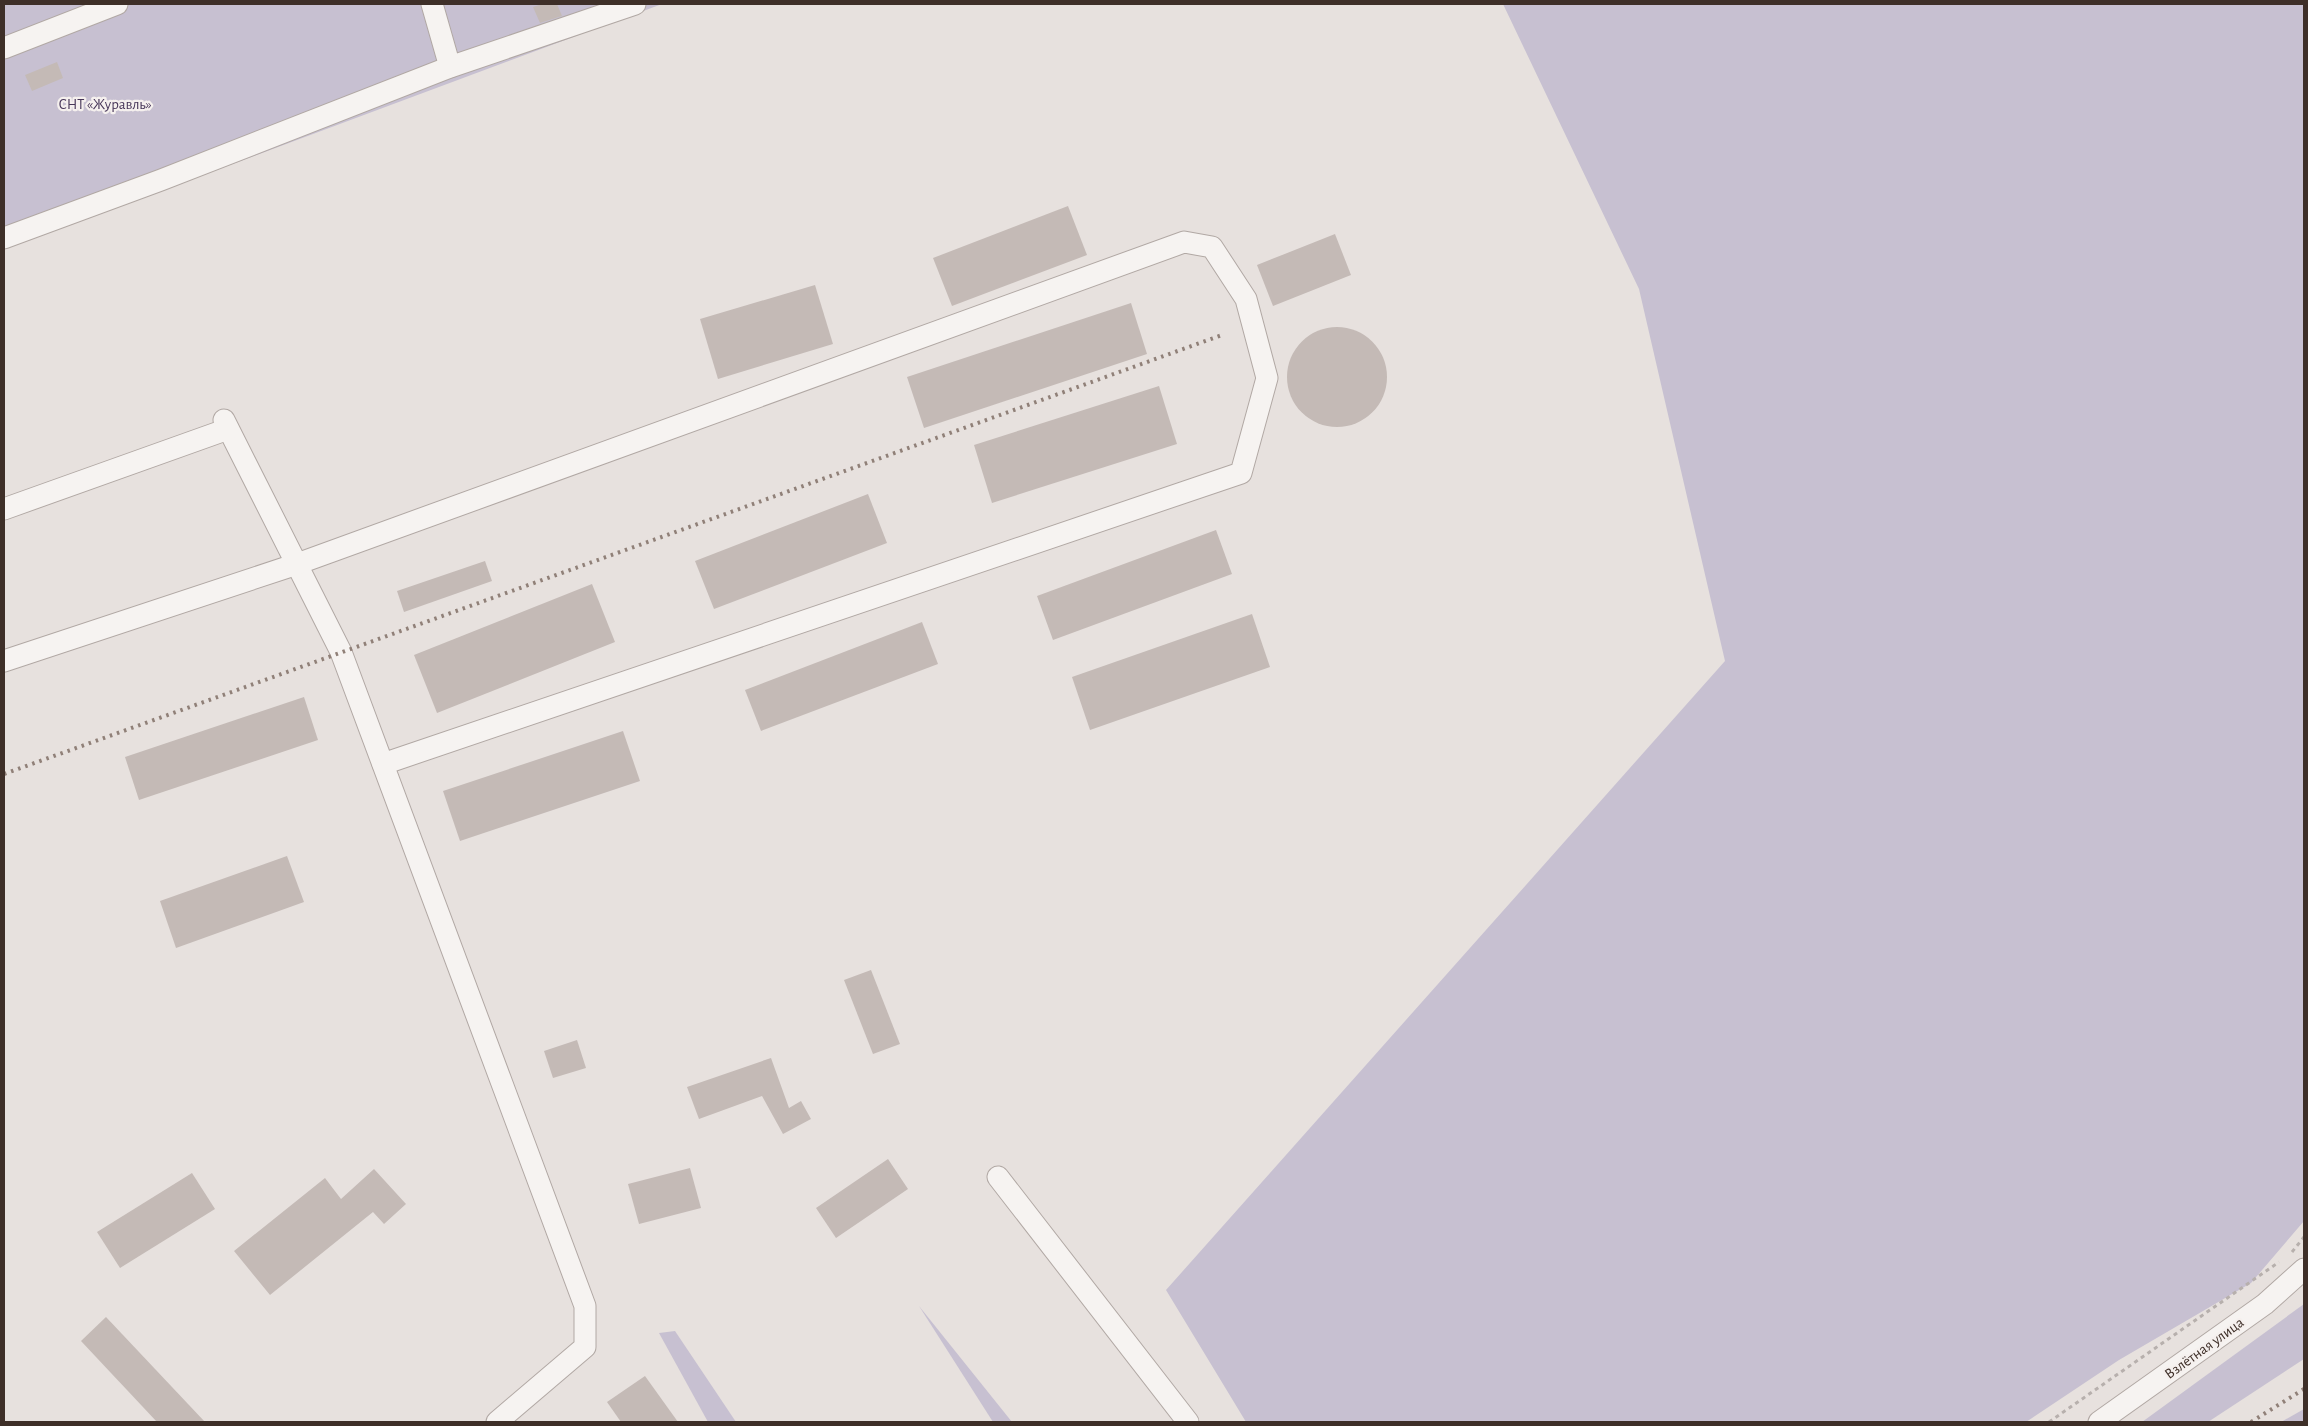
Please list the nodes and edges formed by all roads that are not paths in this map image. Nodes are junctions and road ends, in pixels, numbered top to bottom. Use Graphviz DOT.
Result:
graph roads {
  1 [pos="116,4"];
  2 [pos="432,4"];
  3 [pos="635,4"];
  4 [pos="4,48"];
  5 [pos="450,67"];
  6 [pos="4,238"];
  7 [pos="4,509"];
  8 [pos="297,564"];
  9 [pos="4,661"];
  10 [pos="383,764"];
  11 [pos="998,1177"];
  12 [pos="2297,1262"];
  13 [pos="497,1422"];
  14 [pos="1188,1422"];
  15 [pos="2099,1422"];
  1 -- 4 [label="street"];
  2 -- 5 [label="street"];
  3 -- 5 [label="street"];
  5 -- 6 [label="street"];
  7 -- 8 [label="street"];
  8 -- 9 [label="street"];
  8 -- 10 [label="street"];
  8 -- 10 [label="street"];
  10 -- 13 [label="street"];
  11 -- 14 [label="street"];
  12 -- 15 [label="street, Взлётная улица"];
}
